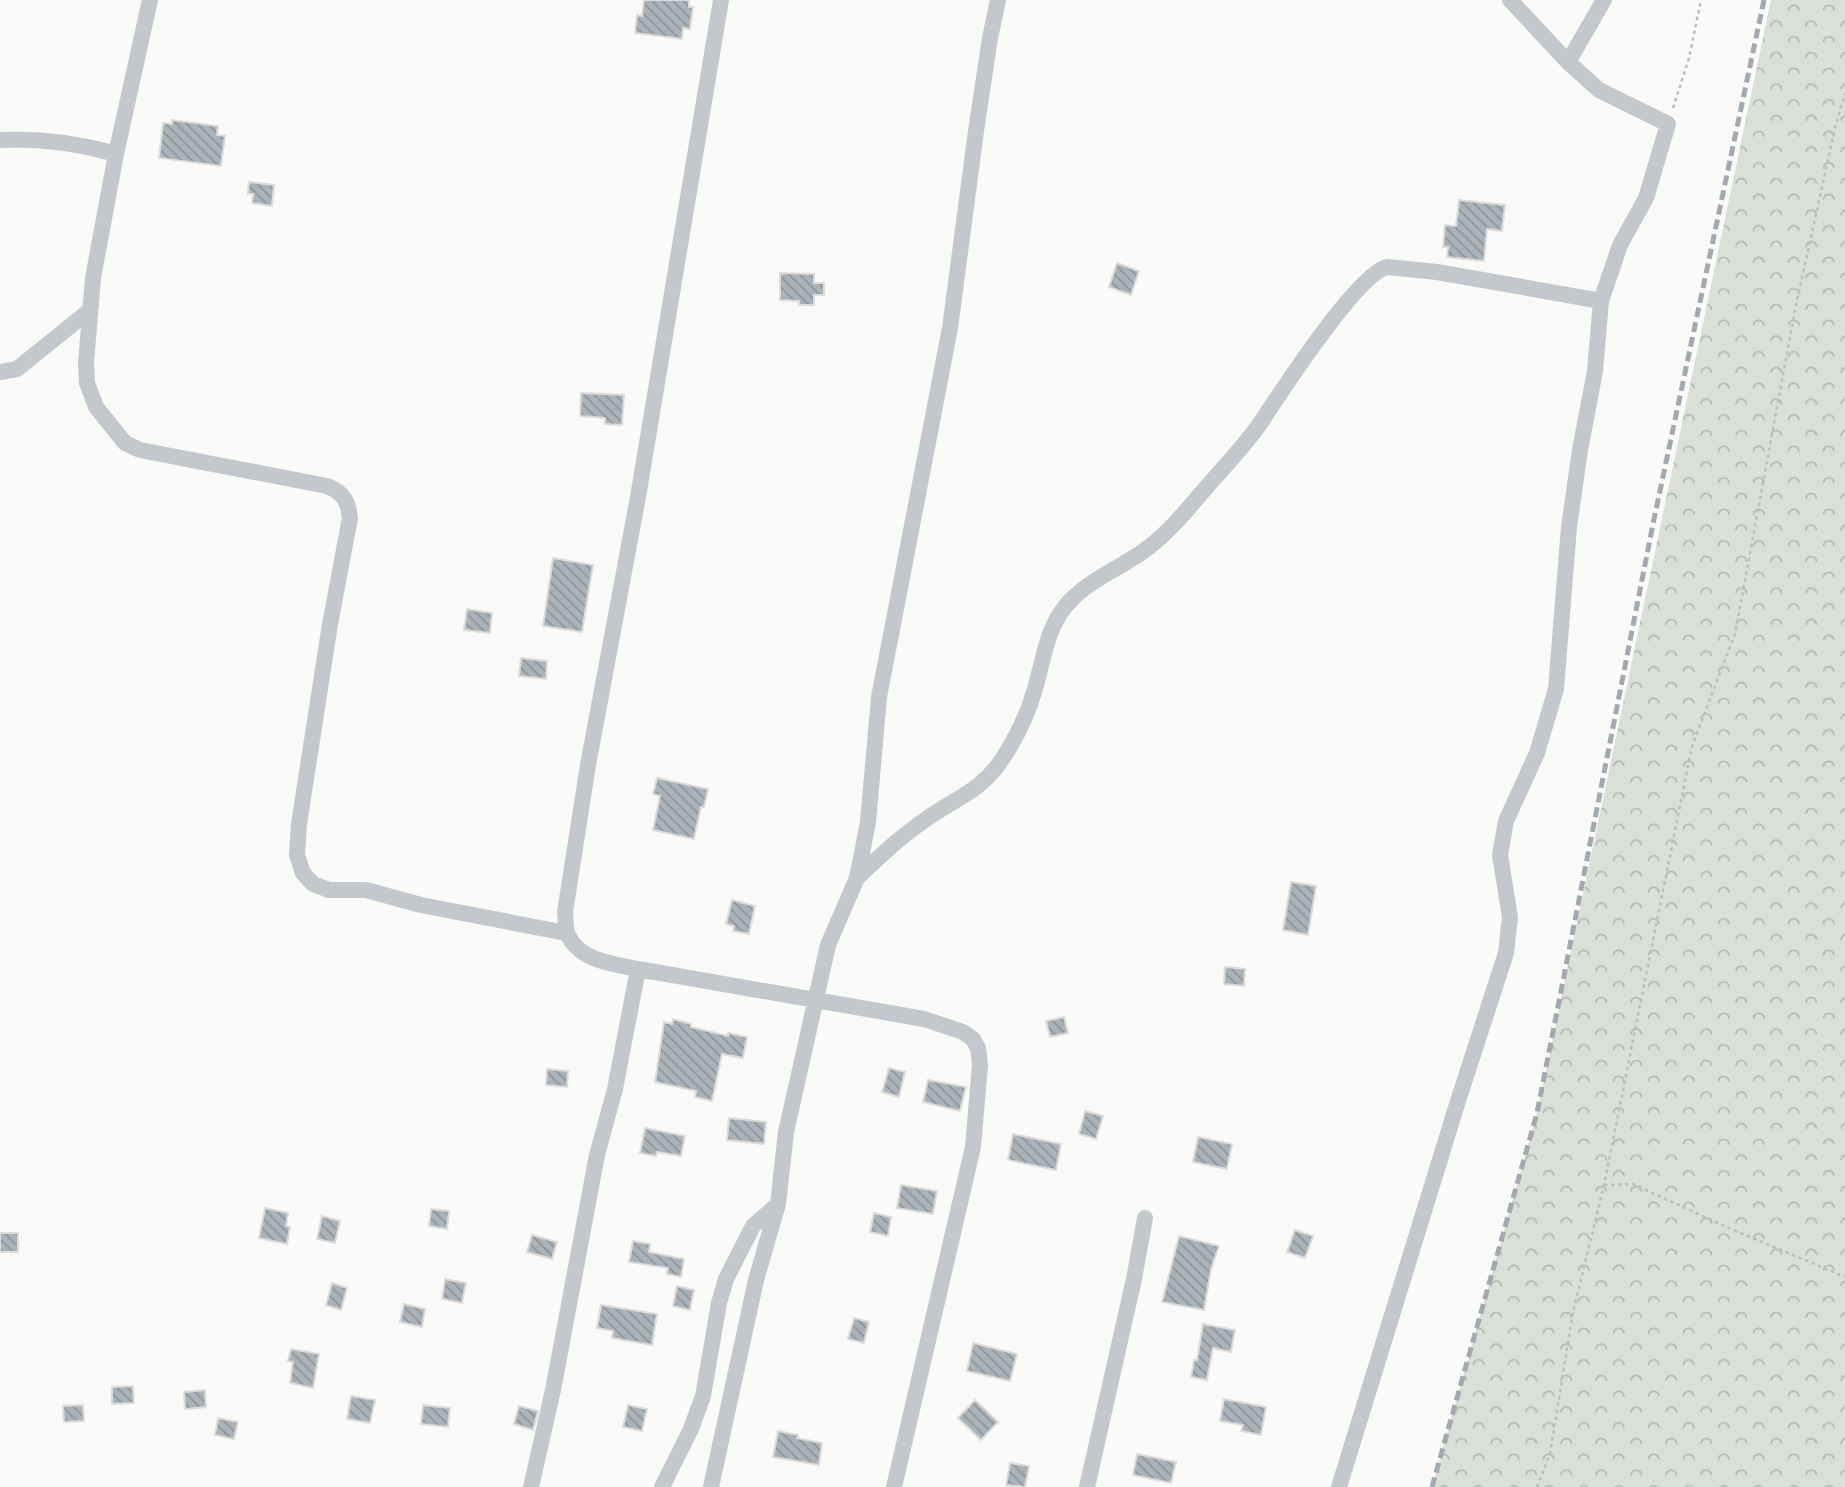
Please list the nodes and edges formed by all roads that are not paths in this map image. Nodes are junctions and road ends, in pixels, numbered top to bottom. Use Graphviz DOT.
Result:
graph roads {
  1 [pos="150,0"];
  2 [pos="720,0"];
  3 [pos="998,0"];
  4 [pos="1510,0"];
  5 [pos="1604,0"];
  6 [pos="1568,62"];
  7 [pos="0,140"];
  8 [pos="116,154"];
  9 [pos="1601,301"];
  10 [pos="89,312"];
  11 [pos="0,372"];
  12 [pos="857,878"];
  13 [pos="566,933"];
  14 [pos="638,969"];
  15 [pos="816,1001"];
  16 [pos="778,1204"];
  17 [pos="1145,1218"];
  18 [pos="531,1487"];
  19 [pos="662,1487"];
  20 [pos="711,1487"];
  21 [pos="894,1487"];
  22 [pos="1087,1487"];
  23 [pos="1339,1487"];
  1 -- 8 [label="street"];
  2 -- 13 [label="street"];
  3 -- 12 [label="street"];
  4 -- 6 [label="street"];
  5 -- 6 [label="street"];
  6 -- 9 [label="street"];
  7 -- 8 [label="street"];
  8 -- 10 [label="street"];
  9 -- 12 [label="street"];
  9 -- 23 [label="street"];
  10 -- 11 [label="street"];
  10 -- 13 [label="street"];
  12 -- 15 [label="street"];
  13 -- 14 [label="street"];
  14 -- 15 [label="street"];
  14 -- 18 [label="street"];
  15 -- 16 [label="street"];
  15 -- 21 [label="street"];
  16 -- 19 [label="street"];
  16 -- 20 [label="street"];
  17 -- 22 [label="street"];
}
